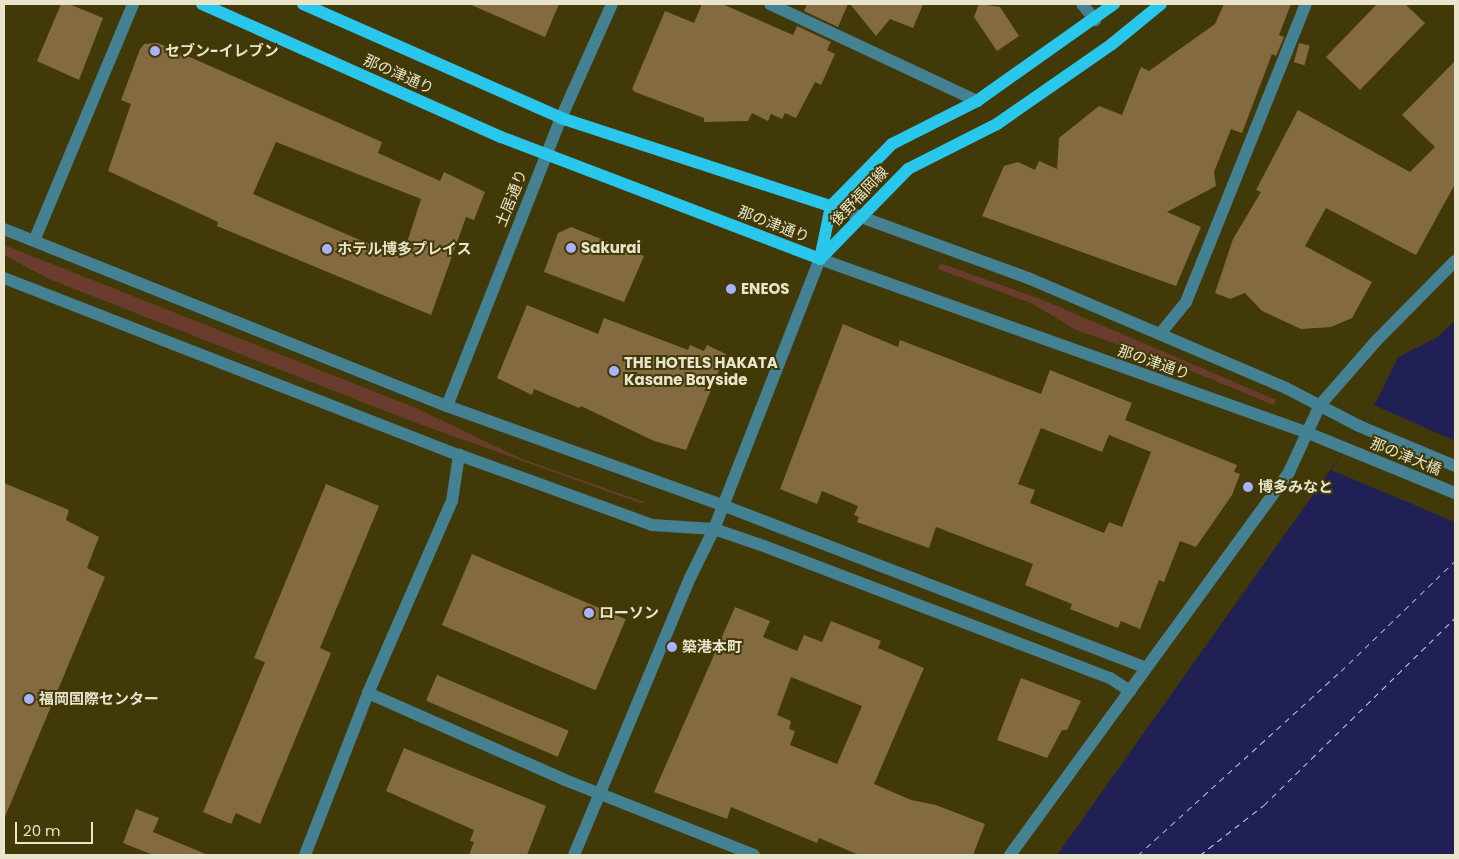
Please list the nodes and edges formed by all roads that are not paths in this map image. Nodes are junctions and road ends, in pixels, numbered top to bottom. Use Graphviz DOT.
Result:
graph roads {
  1 [pos="133,4"];
  2 [pos="202,4"];
  3 [pos="303,4"];
  4 [pos="612,4"];
  5 [pos="770,4"];
  6 [pos="1082,4"];
  7 [pos="1114,4"];
  8 [pos="1161,4"];
  9 [pos="1306,4"];
  10 [pos="1095,20"];
  11 [pos="977,101"];
  12 [pos="560,118"];
  13 [pos="546,154"];
  14 [pos="831,206"];
  15 [pos="864,218"];
  16 [pos="4,229"];
  17 [pos="34,241"];
  18 [pos="820,259"];
  19 [pos="1455,261"];
  20 [pos="4,278"];
  21 [pos="1160,334"];
  22 [pos="1320,405"];
  23 [pos="447,406"];
  24 [pos="1359,426"];
  25 [pos="1308,433"];
  26 [pos="1344,448"];
  27 [pos="459,455"];
  28 [pos="1455,466"];
  29 [pos="1455,494"];
  30 [pos="722,505"];
  31 [pos="714,529"];
  32 [pos="1145,667"];
  33 [pos="1130,691"];
  34 [pos="368,693"];
  35 [pos="599,794"];
  36 [pos="305,855"];
  37 [pos="574,855"];
  38 [pos="754,855"];
  39 [pos="1010,855"];
  1 -- 17 [label="street"];
  2 -- 13 [label="main road, 那の津通り"];
  3 -- 12 [label="main road, 那の津通り"];
  4 -- 12 [label="street, 土居通り"];
  5 -- 11 [label="street"];
  6 -- 10 [label="street"];
  7 -- 10 [label="main road, 後野福岡線"];
  8 -- 15 [label="main road, 後野福岡線"];
  9 -- 21 [label="street"];
  10 -- 11 [label="main road, 後野福岡線"];
  11 -- 14 [label="main road, 後野福岡線"];
  12 -- 13 [label="street, 土居通り"];
  12 -- 14 [label="main road, 那の津通り"];
  13 -- 18 [label="main road, 那の津通り"];
  13 -- 23 [label="street, 土居通り"];
  14 -- 15 [label="street, 那の津通り"];
  14 -- 18 [label="main road, 後野福岡線"];
  15 -- 18 [label="main road, 後野福岡線"];
  15 -- 21 [label="street, 那の津通り"];
  16 -- 17 [label="street"];
  17 -- 23 [label="street"];
  18 -- 25 [label="street, 那の津通り"];
  18 -- 30 [label="street"];
  19 -- 22 [label="street"];
  20 -- 27 [label="street"];
  21 -- 22 [label="street, 那の津通り"];
  22 -- 24 [label="street, 那の津通り"];
  22 -- 25 [label="street"];
  23 -- 30 [label="street"];
  24 -- 28 [label="street, 那の津大橋"];
  25 -- 26 [label="street, 那の津通り"];
  25 -- 32 [label="street"];
  26 -- 29 [label="street, 那の津大橋"];
  27 -- 31 [label="street"];
  27 -- 34 [label="street"];
  30 -- 31 [label="street"];
  30 -- 32 [label="street"];
  31 -- 33 [label="street"];
  31 -- 35 [label="street"];
  32 -- 33 [label="street"];
  33 -- 39 [label="street"];
  34 -- 35 [label="street"];
  34 -- 36 [label="street"];
  35 -- 37 [label="street"];
  35 -- 38 [label="street"];
}
